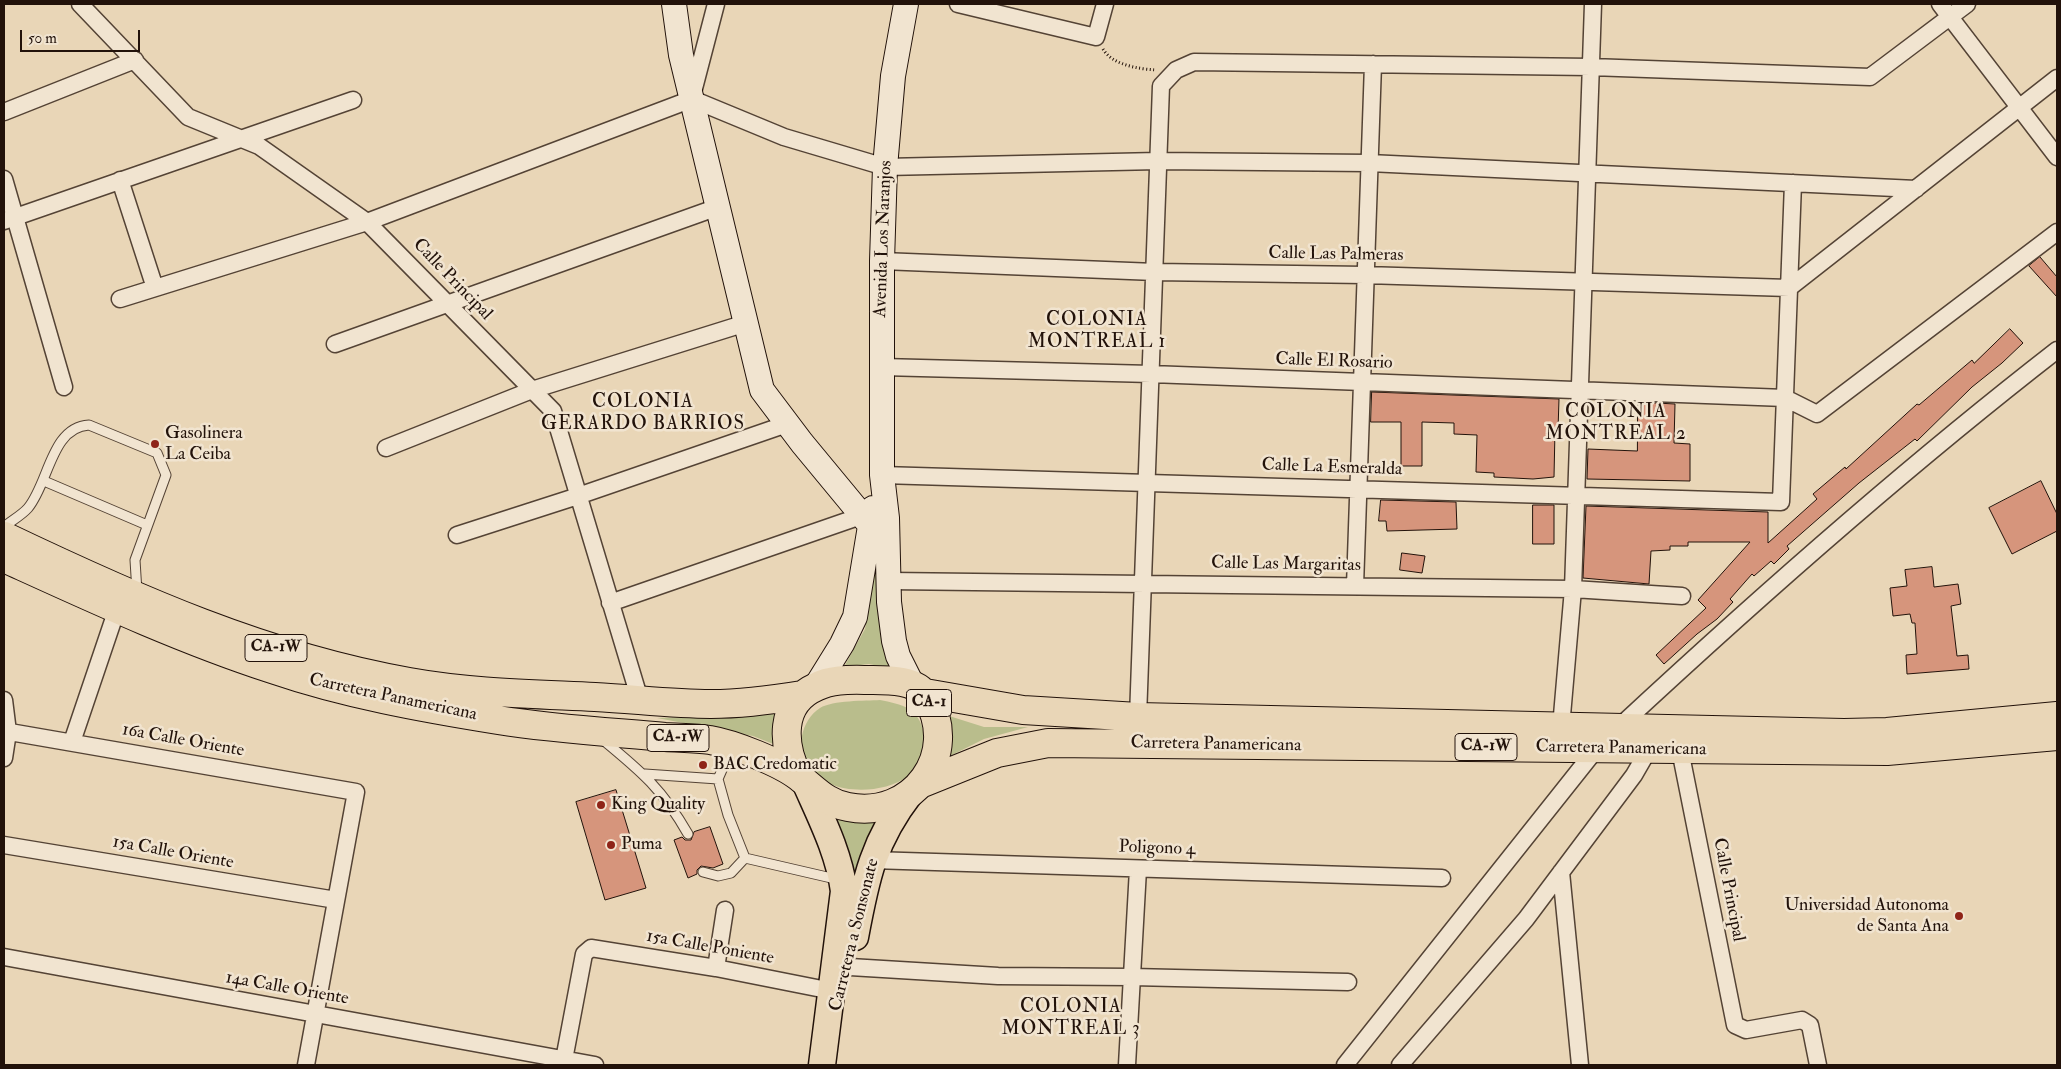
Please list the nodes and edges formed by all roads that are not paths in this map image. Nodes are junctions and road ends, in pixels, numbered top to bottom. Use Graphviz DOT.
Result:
graph roads {
  1 [pos="80,4"];
  2 [pos="674,4"];
  3 [pos="716,4"];
  4 [pos="906,4"];
  5 [pos="958,4"];
  6 [pos="1106,4"];
  7 [pos="1592,4"];
  8 [pos="1940,4"];
  9 [pos="1967,4"];
  10 [pos="1950,17"];
  11 [pos="135,60"];
  12 [pos="1373,64"];
  13 [pos="1591,67"];
  14 [pos="2057,78"];
  15 [pos="692,98"];
  16 [pos="353,100"];
  17 [pos="2019,108"];
  18 [pos="4,112"];
  19 [pos="242,138"];
  20 [pos="2057,157"];
  21 [pos="1158,161"];
  22 [pos="1369,163"];
  23 [pos="885,167"];
  24 [pos="1587,174"];
  25 [pos="4,179"];
  26 [pos="120,180"];
  27 [pos="1793,183"];
  28 [pos="1916,189"];
  29 [pos="718,207"];
  30 [pos="10,218"];
  31 [pos="367,222"];
  32 [pos="2057,232"];
  33 [pos="882,261"];
  34 [pos="1155,272"];
  35 [pos="1365,275"];
  36 [pos="1584,282"];
  37 [pos="155,288"];
  38 [pos="1789,288"];
  39 [pos="120,299"];
  40 [pos="447,303"];
  41 [pos="746,323"];
  42 [pos="335,344"];
  43 [pos="2057,350"];
  44 [pos="882,366"];
  45 [pos="1151,374"];
  46 [pos="1362,383"];
  47 [pos="64,387"];
  48 [pos="532,390"];
  49 [pos="1580,391"];
  50 [pos="1785,398"];
  51 [pos="787,424"];
  52 [pos="386,448"];
  53 [pos="882,475"];
  54 [pos="44,481"];
  55 [pos="1147,481"];
  56 [pos="1358,489"];
  57 [pos="578,496"];
  58 [pos="1576,496"];
  59 [pos="865,520"];
  60 [pos="146,525"];
  61 [pos="4,527"];
  62 [pos="457,535"];
  63 [pos="5,555"];
  64 [pos="889,581"];
  65 [pos="1144,582"];
  66 [pos="1355,586"];
  67 [pos="1573,589"];
  68 [pos="1682,596"];
  69 [pos="127,603"];
  70 [pos="610,603"];
  71 [pos="918,689"];
  72 [pos="809,691"];
  73 [pos="4,700"];
  74 [pos="640,700"];
  75 [pos="2057,716"];
  76 [pos="1138,717"];
  77 [pos="1561,727"];
  78 [pos="1619,727"];
  79 [pos="591,730"];
  80 [pos="6,731"];
  81 [pos="2057,736"];
  82 [pos="72,742"];
  83 [pos="1597,748"];
  84 [pos="738,749"];
  85 [pos="1649,750"];
  86 [pos="1680,750"];
  87 [pos="4,758"];
  88 [pos="645,774"];
  89 [pos="718,779"];
  90 [pos="802,780"];
  91 [pos="916,788"];
  92 [pos="688,834"];
  93 [pos="4,845"];
  94 [pos="745,858"];
  95 [pos="872,860"];
  96 [pos="1138,869"];
  97 [pos="703,872"];
  98 [pos="1561,872"];
  99 [pos="1442,878"];
  100 [pos="842,881"];
  101 [pos="336,900"];
  102 [pos="725,910"];
  103 [pos="4,957"];
  104 [pos="850,967"];
  105 [pos="716,968"];
  106 [pos="1132,977"];
  107 [pos="1348,982"];
  108 [pos="832,991"];
  109 [pos="314,1014"];
  110 [pos="822,1060"];
  111 [pos="563,1063"];
  112 [pos="306,1065"];
  113 [pos="595,1065"];
  114 [pos="1127,1065"];
  115 [pos="1345,1065"];
  116 [pos="1400,1065"];
  117 [pos="1580,1065"];
  118 [pos="1818,1065"];
  1 -- 11 [label="street, Calle Principal"];
  2 -- 15 [label="main road"];
  3 -- 15 [label="street"];
  4 -- 23 [label="main road, Avenida Los Naranjos"];
  5 -- 6 [label="street"];
  7 -- 13 [label="street"];
  8 -- 10 [label="street"];
  9 -- 10 [label="street"];
  10 -- 13 [label="street"];
  10 -- 17 [label="street"];
  11 -- 18 [label="street"];
  11 -- 19 [label="street, Calle Principal"];
  12 -- 13 [label="street"];
  12 -- 21 [label="street"];
  12 -- 22 [label="street"];
  13 -- 24 [label="street"];
  14 -- 17 [label="street"];
  15 -- 23 [label="street"];
  15 -- 29 [label="main road"];
  15 -- 31 [label="street"];
  16 -- 19 [label="street"];
  17 -- 20 [label="street"];
  17 -- 28 [label="street"];
  19 -- 26 [label="street"];
  19 -- 31 [label="street, Calle Principal"];
  21 -- 22 [label="street"];
  21 -- 23 [label="street"];
  21 -- 34 [label="street"];
  22 -- 24 [label="street"];
  22 -- 35 [label="street"];
  23 -- 33 [label="main road, Avenida Los Naranjos"];
  24 -- 27 [label="street"];
  24 -- 36 [label="street"];
  25 -- 30 [label="street"];
  26 -- 30 [label="street"];
  26 -- 37 [label="street"];
  27 -- 28 [label="street"];
  27 -- 38 [label="street"];
  28 -- 38 [label="street"];
  29 -- 40 [label="street"];
  29 -- 41 [label="main road"];
  30 -- 47 [label="street"];
  31 -- 37 [label="street"];
  31 -- 40 [label="street, Calle Principal"];
  32 -- 50 [label="street"];
  33 -- 34 [label="street, Calle Las Palmeras"];
  33 -- 44 [label="main road, Avenida Los Naranjos"];
  34 -- 35 [label="street, Calle Las Palmeras"];
  34 -- 45 [label="street"];
  35 -- 36 [label="street, Calle Las Palmeras"];
  35 -- 46 [label="street"];
  36 -- 38 [label="street, Calle Las Palmeras"];
  36 -- 49 [label="street"];
  37 -- 39 [label="street"];
  38 -- 50 [label="street"];
  40 -- 42 [label="street"];
  40 -- 48 [label="street, Calle Principal"];
  41 -- 48 [label="street"];
  41 -- 51 [label="main road"];
  43 -- 78 [label="street"];
  44 -- 45 [label="street, Calle El Rosario"];
  44 -- 53 [label="main road, Avenida Los Naranjos"];
  45 -- 46 [label="street, Calle El Rosario"];
  45 -- 55 [label="street"];
  46 -- 49 [label="street, Calle El Rosario"];
  46 -- 56 [label="street"];
  48 -- 52 [label="street"];
  48 -- 57 [label="street, Calle Principal"];
  49 -- 50 [label="street, Calle El Rosario"];
  49 -- 58 [label="street"];
  50 -- 58 [label="street, Calle La Esmeralda"];
  51 -- 57 [label="street"];
  51 -- 59 [label="main road"];
  53 -- 55 [label="street, Calle La Esmeralda"];
  53 -- 59 [label="main road, Avenida Los Naranjos"];
  53 -- 64 [label="main road, Avenida Los Naranjos"];
  54 -- 60 [label="lane"];
  54 -- 60 [label="lane"];
  54 -- 61 [label="lane"];
  55 -- 56 [label="street, Calle La Esmeralda"];
  55 -- 65 [label="street"];
  56 -- 58 [label="street, Calle La Esmeralda"];
  56 -- 66 [label="street"];
  57 -- 62 [label="street"];
  57 -- 70 [label="street, Calle Principal"];
  58 -- 67 [label="street"];
  59 -- 70 [label="street"];
  59 -- 72 [label="main road, Avenida Los Naranjos"];
  60 -- 69 [label="lane"];
  63 -- 69 [label="highway, Carretera Panamericana / CA-1W"];
  64 -- 65 [label="street, Calle Las Margaritas"];
  64 -- 71 [label="main road, Avenida Los Naranjos"];
  65 -- 66 [label="street, Calle Las Margaritas"];
  65 -- 76 [label="street"];
  66 -- 67 [label="street, Calle Las Margaritas"];
  67 -- 68 [label="street, Calle Las Margaritas"];
  67 -- 77 [label="street"];
  69 -- 74 [label="highway, Carretera Panamericana / CA-1W"];
  69 -- 79 [label="highway, Carretera Panamericana / CA-1W"];
  69 -- 82 [label="street"];
  70 -- 74 [label="street, Calle Principal"];
  71 -- 72 [label="highway, CA-1"];
  71 -- 76 [label="highway, Carretera Panamericana / CA-1W"];
  71 -- 91 [label="highway, CA-1"];
  72 -- 74 [label="highway, Carretera Panamericana / CA-1W"];
  72 -- 90 [label="highway"];
  73 -- 80 [label="street"];
  75 -- 78 [label="highway, Carretera Panamericana / CA-1W"];
  76 -- 77 [label="highway, Carretera Panamericana / CA-1W"];
  77 -- 78 [label="highway, Carretera Panamericana / CA-1W"];
  79 -- 84 [label="highway, Carretera Panamericana / CA-1W"];
  79 -- 88 [label="lane"];
  80 -- 82 [label="street, 16a Calle Oriente"];
  80 -- 87 [label="street"];
  81 -- 86 [label="highway, Carretera Panamericana / CA-1W"];
  82 -- 101 [label="street, 16a Calle Oriente"];
  83 -- 85 [label="highway, Carretera Panamericana / CA-1W"];
  83 -- 91 [label="highway, Carretera Panamericana / CA-1W"];
  83 -- 115 [label="street"];
  84 -- 89 [label="lane"];
  84 -- 90 [label="highway, Carretera Panamericana / CA-1W"];
  85 -- 86 [label="highway, Carretera Panamericana / CA-1W"];
  85 -- 98 [label="street"];
  86 -- 118 [label="street, Calle Principal"];
  88 -- 89 [label="lane"];
  88 -- 92 [label="lane"];
  89 -- 94 [label="lane"];
  90 -- 91 [label="highway"];
  90 -- 100 [label="main road, Carretera a Sonsonate"];
  91 -- 95 [label="main road, Carretera a Sonsonate"];
  93 -- 101 [label="street, 15a Calle Oriente"];
  94 -- 97 [label="lane"];
  94 -- 100 [label="lane"];
  95 -- 96 [label="street, Poligono 4"];
  95 -- 104 [label="main road, Carretera a Sonsonate"];
  96 -- 99 [label="street, Poligono 4"];
  96 -- 106 [label="street"];
  98 -- 116 [label="street"];
  98 -- 117 [label="street"];
  100 -- 108 [label="main road, Carretera a Sonsonate"];
  101 -- 109 [label="street"];
  102 -- 105 [label="street"];
  103 -- 109 [label="street, 14a Calle Oriente"];
  104 -- 106 [label="street"];
  104 -- 110 [label="main road, Carretera a Sonsonate"];
  105 -- 108 [label="street, 15a Calle Poniente"];
  105 -- 111 [label="street, 15a Calle Poniente"];
  106 -- 107 [label="street"];
  106 -- 114 [label="street"];
  108 -- 110 [label="main road, Carretera a Sonsonate"];
  109 -- 111 [label="street, 14a Calle Oriente"];
  109 -- 112 [label="street"];
  111 -- 113 [label="street, 14a Calle Oriente"];
}
